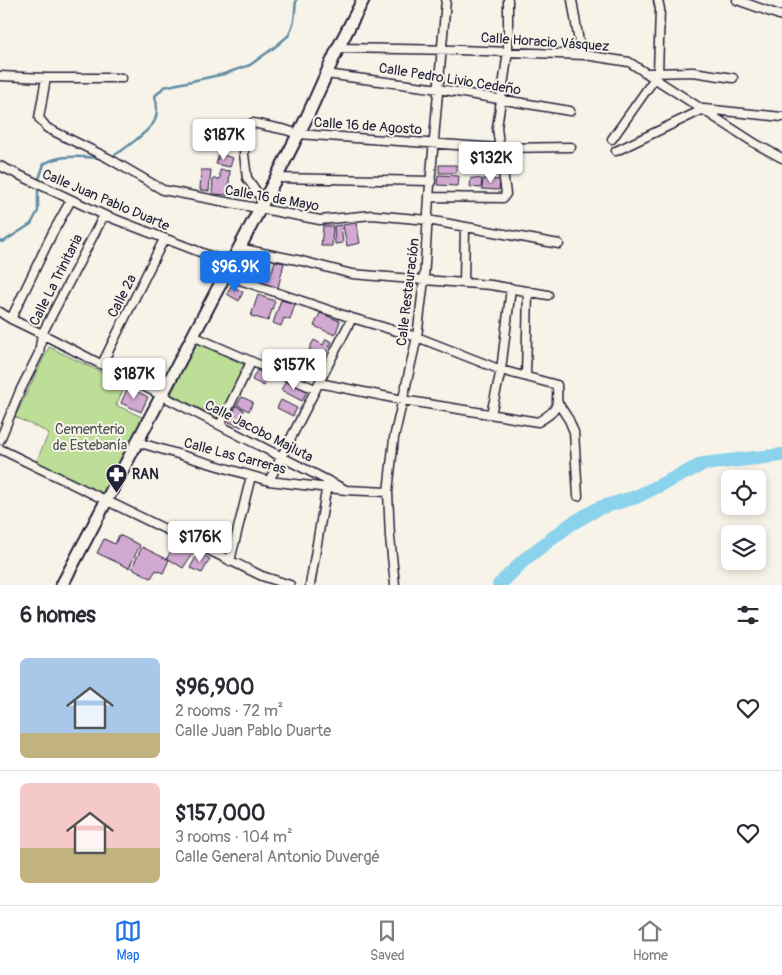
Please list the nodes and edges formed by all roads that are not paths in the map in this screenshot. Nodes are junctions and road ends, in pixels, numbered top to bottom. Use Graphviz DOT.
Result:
graph roads {
  1 [pos="363,0"];
  2 [pos="446,0"];
  3 [pos="508,0"];
  4 [pos="572,0"];
  5 [pos="658,0"];
  6 [pos="737,0"];
  7 [pos="782,16"];
  8 [pos="338,48"];
  9 [pos="442,49"];
  10 [pos="508,52"];
  11 [pos="581,54"];
  12 [pos="326,74"];
  13 [pos="0,76"];
  14 [pos="657,76"];
  15 [pos="46,78"];
  16 [pos="122,78"];
  17 [pos="733,78"];
  18 [pos="439,89"];
  19 [pos="501,100"];
  20 [pos="704,109"];
  21 [pos="570,111"];
  22 [pos="782,117"];
  23 [pos="298,134"];
  24 [pos="612,139"];
  25 [pos="434,144"];
  26 [pos="571,147"];
  27 [pos="499,148"];
  28 [pos="616,151"];
  29 [pos="782,158"];
  30 [pos="0,166"];
  31 [pos="276,178"];
  32 [pos="431,181"];
  33 [pos="429,197"];
  34 [pos="71,200"];
  35 [pos="261,205"];
  36 [pos="104,215"];
  37 [pos="428,220"];
  38 [pos="465,227"];
  39 [pos="164,239"];
  40 [pos="559,244"];
  41 [pos="239,248"];
  42 [pos="231,264"];
  43 [pos="225,275"];
  44 [pos="424,280"];
  45 [pos="464,283"];
  46 [pos="511,288"];
  47 [pos="528,291"];
  48 [pos="548,295"];
  49 [pos="0,312"];
  50 [pos="352,318"];
  51 [pos="11,319"];
  52 [pos="42,334"];
  53 [pos="193,336"];
  54 [pos="418,337"];
  55 [pos="250,362"];
  56 [pos="102,364"];
  57 [pos="502,370"];
  58 [pos="526,376"];
  59 [pos="317,386"];
  60 [pos="162,395"];
  61 [pos="403,400"];
  62 [pos="558,403"];
  63 [pos="491,414"];
  64 [pos="220,425"];
  65 [pos="0,437"];
  66 [pos="137,442"];
  67 [pos="0,449"];
  68 [pos="280,456"];
  69 [pos="251,476"];
  70 [pos="268,481"];
  71 [pos="327,485"];
  72 [pos="388,492"];
  73 [pos="578,496"];
  74 [pos="106,501"];
  75 [pos="230,561"];
  76 [pos="262,576"];
  77 [pos="62,585"];
  78 [pos="260,585"];
  79 [pos="290,585"];
  80 [pos="310,585"];
  81 [pos="395,585"];
  1 -- 8 [label="street"];
  2 -- 9 [label="street, Calle Restauración"];
  3 -- 10 [label="street"];
  4 -- 11 [label="street"];
  5 -- 14 [label="street"];
  6 -- 7 [label="street"];
  8 -- 9 [label="street, Calle Horacio Vásquez"];
  8 -- 12 [label="street"];
  9 -- 10 [label="street, Calle Horacio Vásquez"];
  9 -- 18 [label="street, Calle Restauración"];
  10 -- 11 [label="street, Calle Horacio Vásquez"];
  10 -- 19 [label="street"];
  11 -- 14 [label="street, Calle Horacio Vásquez"];
  12 -- 18 [label="street, Calle Pedro Livio Cedeño"];
  12 -- 23 [label="street"];
  13 -- 15 [label="street"];
  14 -- 17 [label="street"];
  14 -- 20 [label="street, Calle Horacio Vásquez"];
  14 -- 24 [label="street"];
  15 -- 16 [label="street"];
  15 -- 35 [label="street, Calle 16 de Mayo"];
  18 -- 19 [label="street, Calle Pedro Livio Cedeño"];
  18 -- 25 [label="street, Calle Restauración"];
  19 -- 21 [label="street, Calle Pedro Livio Cedeño"];
  19 -- 27 [label="street"];
  20 -- 22 [label="street"];
  20 -- 28 [label="street"];
  20 -- 29 [label="street, Calle Horacio Vásquez"];
  23 -- 25 [label="street, Calle 16 de Agosto"];
  23 -- 31 [label="street"];
  23 -- 35 [label="street, Calle 16 de Agosto"];
  25 -- 27 [label="street, Calle 16 de Agosto"];
  25 -- 32 [label="street, Calle Restauración"];
  26 -- 27 [label="street, Calle 16 de Agosto"];
  27 -- 33 [label="street"];
  30 -- 34 [label="street, Calle Juan Pablo Duarte"];
  31 -- 32 [label="street"];
  31 -- 35 [label="street"];
  32 -- 33 [label="street, Calle Restauración"];
  33 -- 37 [label="street, Calle Restauración"];
  34 -- 36 [label="street, Calle Juan Pablo Duarte"];
  34 -- 51 [label="street"];
  35 -- 37 [label="street, Calle 16 de Mayo"];
  35 -- 41 [label="street"];
  36 -- 39 [label="street, Calle Juan Pablo Duarte"];
  36 -- 52 [label="street, Calle La Trinitaria"];
  37 -- 38 [label="street, Calle 16 de Mayo"];
  37 -- 44 [label="street, Calle Restauración"];
  38 -- 40 [label="street, Calle 16 de Mayo"];
  38 -- 45 [label="street"];
  39 -- 42 [label="street, Calle Juan Pablo Duarte"];
  39 -- 56 [label="street, Calle 2ª"];
  41 -- 42 [label="street"];
  41 -- 44 [label="street"];
  42 -- 43 [label="street"];
  43 -- 50 [label="street"];
  43 -- 53 [label="street"];
  44 -- 45 [label="street"];
  44 -- 54 [label="street, Calle Restauración"];
  45 -- 46 [label="street"];
  46 -- 47 [label="street"];
  46 -- 57 [label="street"];
  47 -- 48 [label="street"];
  47 -- 58 [label="street"];
  49 -- 51 [label="street, Calle Jacobo Majluta"];
  50 -- 54 [label="street"];
  50 -- 59 [label="street"];
  51 -- 52 [label="street, Calle Jacobo Majluta"];
  52 -- 56 [label="street, Calle Jacobo Majluta"];
  52 -- 65 [label="street, Calle La Trinitaria"];
  53 -- 55 [label="street"];
  53 -- 60 [label="street"];
  54 -- 57 [label="street"];
  54 -- 61 [label="street, Calle Restauración"];
  55 -- 59 [label="street"];
  55 -- 64 [label="street"];
  56 -- 60 [label="street, Calle Jacobo Majluta"];
  57 -- 58 [label="street"];
  57 -- 63 [label="street"];
  58 -- 62 [label="street"];
  59 -- 61 [label="street"];
  59 -- 68 [label="street"];
  60 -- 64 [label="street, Calle Jacobo Majluta"];
  60 -- 66 [label="street"];
  61 -- 63 [label="street"];
  61 -- 72 [label="street, Calle Restauración"];
  62 -- 63 [label="street"];
  62 -- 73 [label="street"];
  64 -- 68 [label="street, Calle Jacobo Majluta"];
  66 -- 69 [label="street, Calle Las Carreras"];
  66 -- 74 [label="street"];
  67 -- 74 [label="street"];
  68 -- 70 [label="street"];
  68 -- 71 [label="street, Calle Jacobo Majluta"];
  69 -- 70 [label="street, Calle Las Carreras"];
  69 -- 75 [label="street"];
  70 -- 71 [label="street, Calle Las Carreras"];
  71 -- 72 [label="street, Calle Jacobo Majluta"];
  71 -- 80 [label="street"];
  72 -- 81 [label="street, Calle Restauración"];
  74 -- 75 [label="street"];
  74 -- 77 [label="street"];
  75 -- 76 [label="street"];
  76 -- 78 [label="street"];
  76 -- 79 [label="street"];
}
